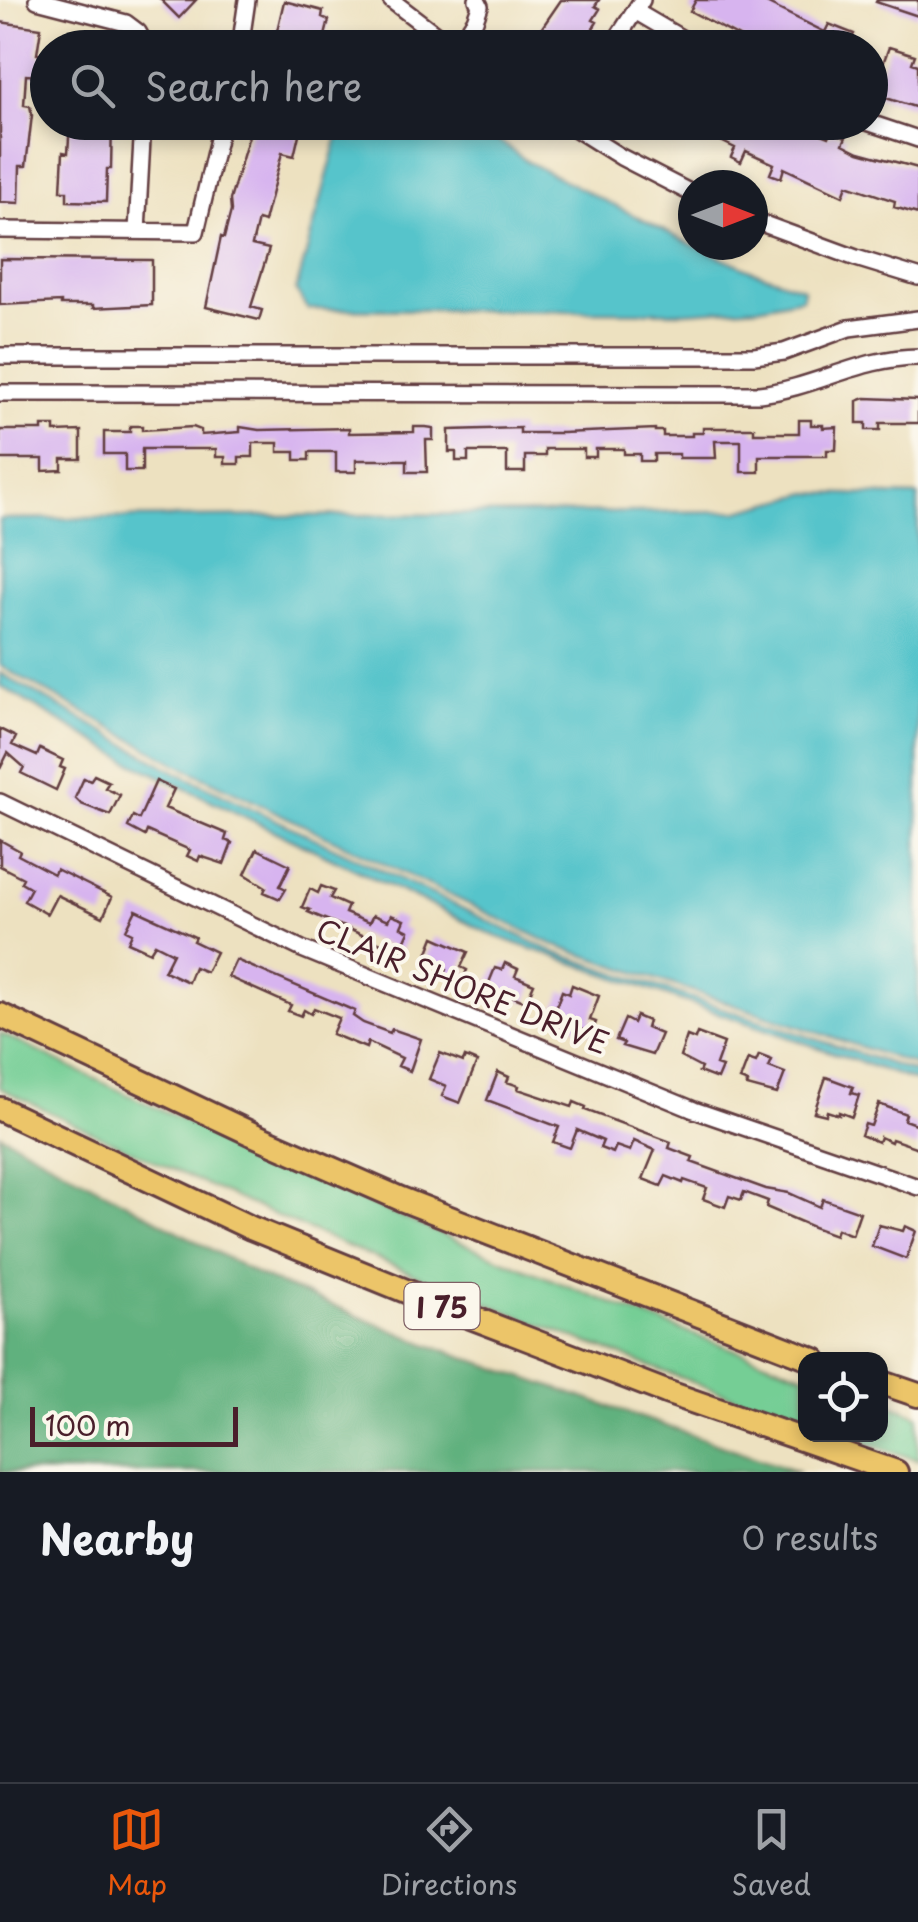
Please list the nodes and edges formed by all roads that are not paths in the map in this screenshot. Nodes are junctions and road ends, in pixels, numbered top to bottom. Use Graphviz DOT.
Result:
graph roads {
  1 [pos="37,0"];
  2 [pos="247,0"];
  3 [pos="259,0"];
  4 [pos="391,0"];
  5 [pos="477,0"];
  6 [pos="638,6"];
  7 [pos="135,30"];
  8 [pos="243,30"];
  9 [pos="247,30"];
  10 [pos="431,30"];
  11 [pos="468,30"];
  12 [pos="623,30"];
  13 [pos="672,30"];
  14 [pos="888,129"];
  15 [pos="918,139"];
  16 [pos="143,140"];
  17 [pos="218,140"];
  18 [pos="595,140"];
  19 [pos="678,186"];
  20 [pos="768,226"];
  21 [pos="0,230"];
  22 [pos="138,232"];
  23 [pos="918,277"];
  24 [pos="918,319"];
  25 [pos="0,356"];
  26 [pos="918,357"];
  27 [pos="0,393"];
  28 [pos="0,802"];
  29 [pos="0,1015"];
  30 [pos="0,1109"];
  31 [pos="918,1188"];
  32 [pos="798,1353"];
  33 [pos="888,1385"];
  34 [pos="918,1395"];
  35 [pos="896,1472"];
  1 -- 7 [label="street"];
  2 -- 8 [label="street"];
  3 -- 9 [label="street"];
  4 -- 10 [label="street"];
  5 -- 11 [label="street"];
  6 -- 12 [label="street"];
  6 -- 13 [label="street"];
  14 -- 15 [label="street"];
  16 -- 22 [label="street"];
  17 -- 22 [label="street"];
  18 -- 19 [label="street"];
  20 -- 23 [label="street"];
  21 -- 22 [label="street"];
  24 -- 25 [label="street"];
  26 -- 27 [label="street"];
  28 -- 31 [label="street, CLAIR SHORE DRIVE"];
  29 -- 32 [label="highway"];
  30 -- 35 [label="highway, I 75"];
  33 -- 34 [label="highway"];
}
